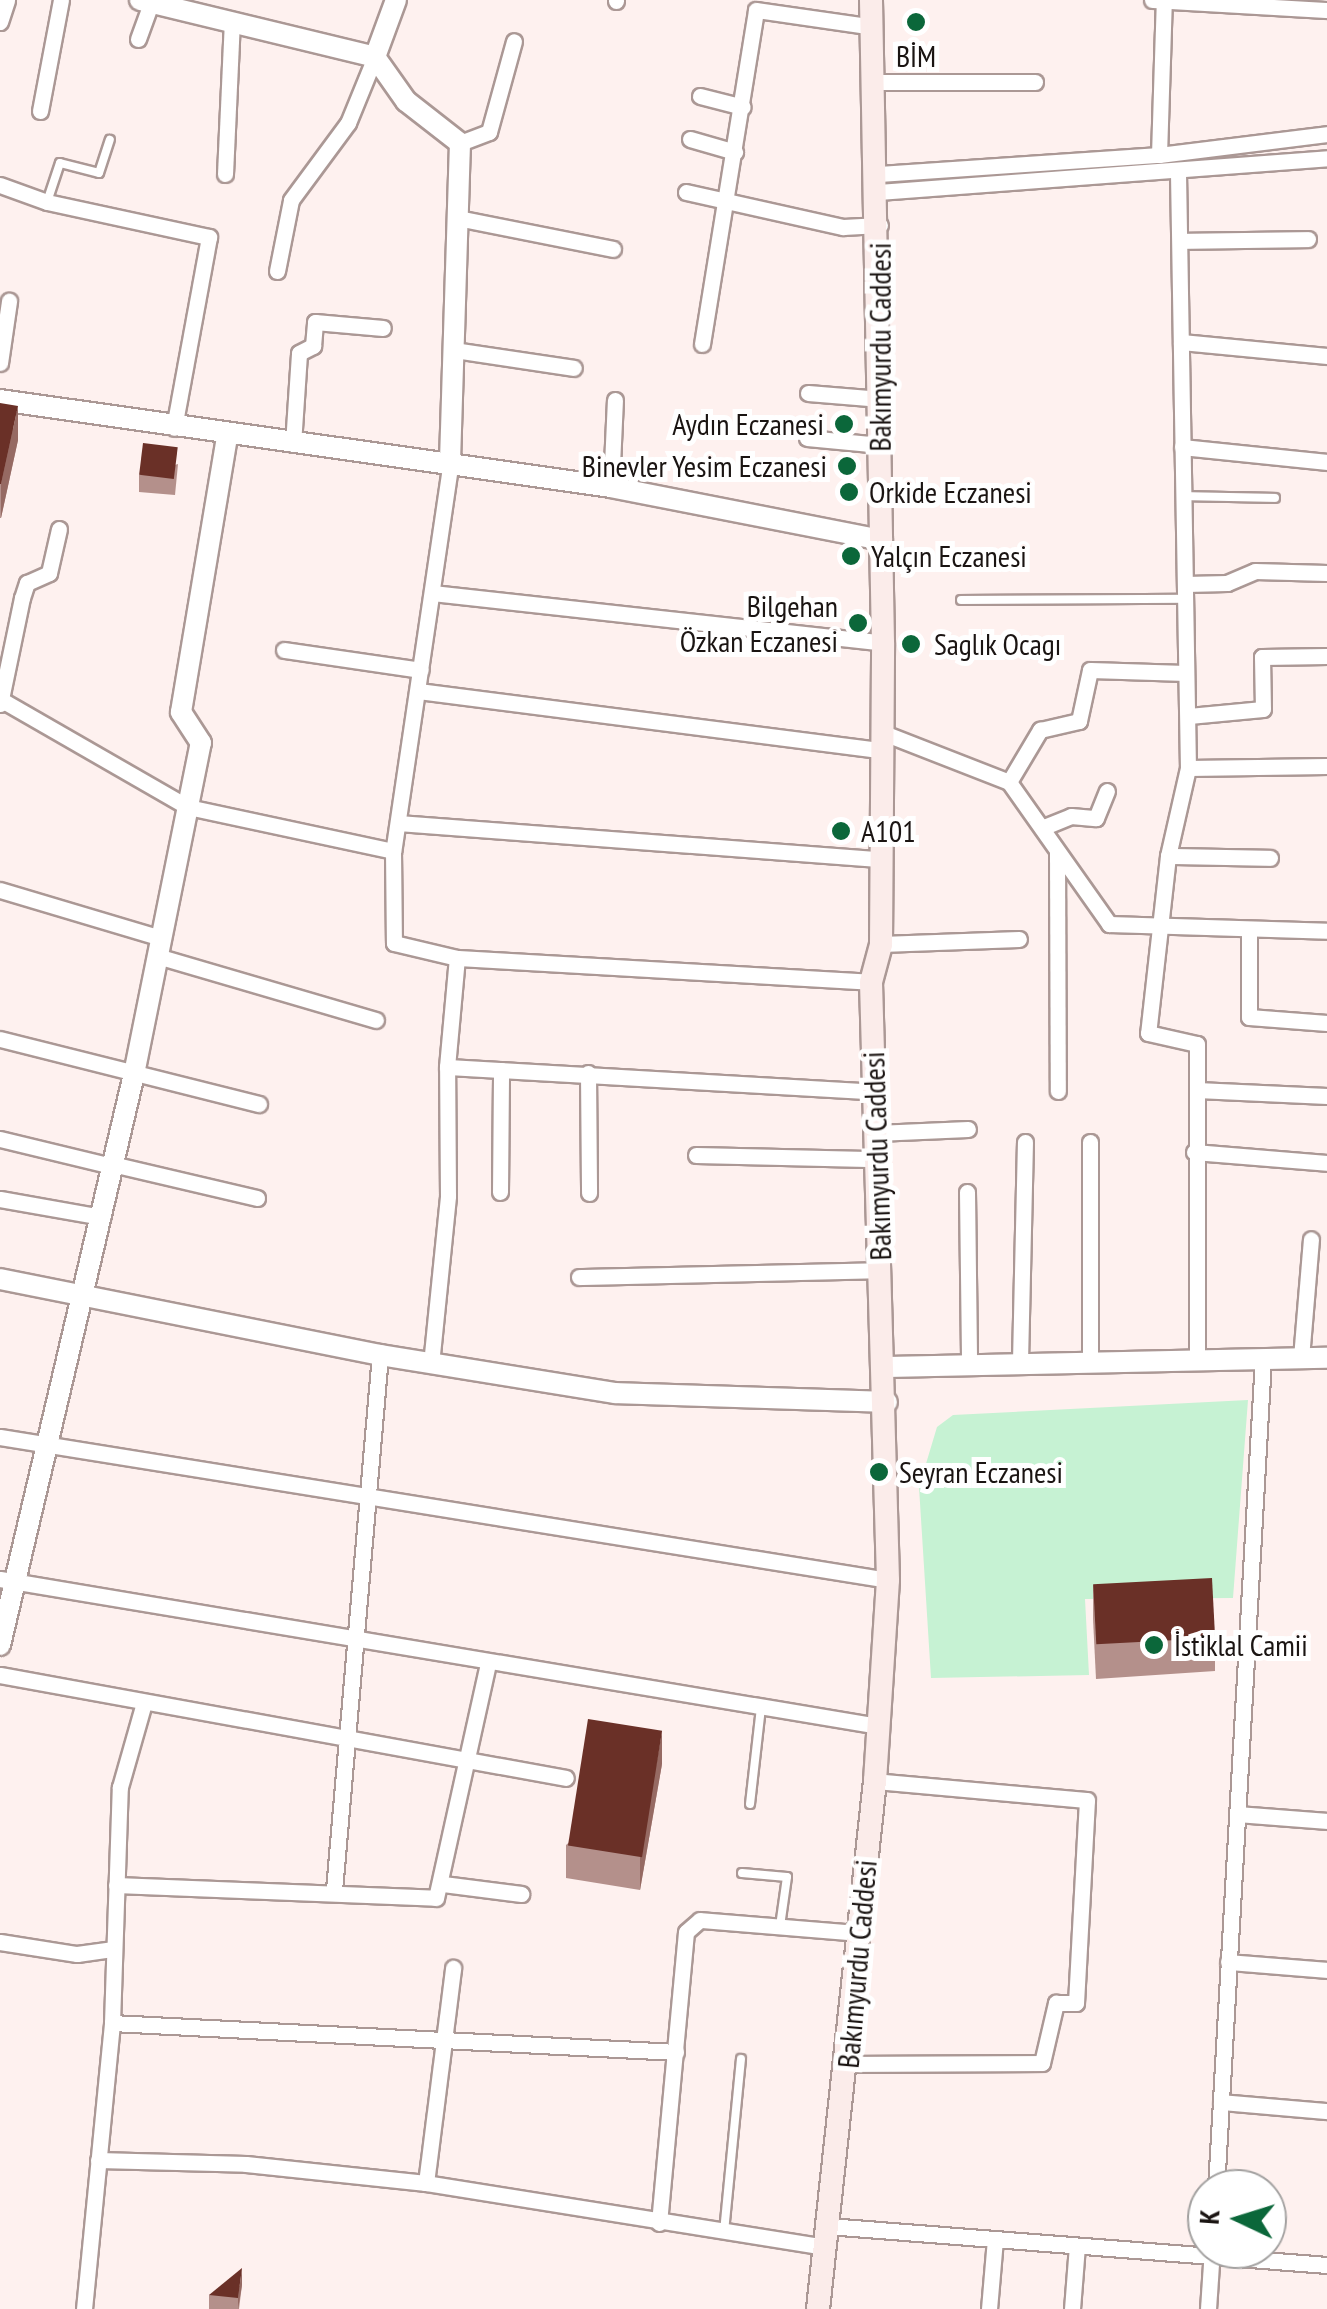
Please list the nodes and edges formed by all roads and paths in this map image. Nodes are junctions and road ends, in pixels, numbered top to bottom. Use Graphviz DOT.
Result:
graph roads {
  1 [pos="7,0"];
  2 [pos="61,0"];
  3 [pos="396,0"];
  4 [pos="871,0"];
  5 [pos="1152,0"];
  6 [pos="1164,0"];
  7 [pos="145,2"];
  8 [pos="191,6"];
  9 [pos="1327,10"];
  10 [pos="232,21"];
  11 [pos="0,22"];
  12 [pos="874,26"];
  13 [pos="138,39"];
  14 [pos="514,41"];
  15 [pos="375,57"];
  16 [pos="877,82"];
  17 [pos="1035,82"];
  18 [pos="700,96"];
  19 [pos="742,106"];
  20 [pos="40,111"];
  21 [pos="1327,134"];
  22 [pos="690,139"];
  23 [pos="110,140"];
  24 [pos="460,143"];
  25 [pos="735,152"];
  26 [pos="1159,155"];
  27 [pos="1327,158"];
  28 [pos="1178,173"];
  29 [pos="225,174"];
  30 [pos="879,183"];
  31 [pos="0,185"];
  32 [pos="686,192"];
  33 [pos="48,202"];
  34 [pos="730,203"];
  35 [pos="458,218"];
  36 [pos="880,225"];
  37 [pos="1308,239"];
  38 [pos="1181,241"];
  39 [pos="613,249"];
  40 [pos="277,271"];
  41 [pos="9,302"];
  42 [pos="382,328"];
  43 [pos="1181,342"];
  44 [pos="702,344"];
  45 [pos="454,350"];
  46 [pos="1327,356"];
  47 [pos="0,362"];
  48 [pos="574,368"];
  49 [pos="808,393"];
  50 [pos="0,400"];
  51 [pos="615,400"];
  52 [pos="881,400"];
  53 [pos="174,428"];
  54 [pos="227,436"];
  55 [pos="808,438"];
  56 [pos="293,444"];
  57 [pos="881,446"];
  58 [pos="1182,446"];
  59 [pos="1327,462"];
  60 [pos="450,467"];
  61 [pos="611,487"];
  62 [pos="1183,496"];
  63 [pos="1275,498"];
  64 [pos="59,529"];
  65 [pos="882,540"];
  66 [pos="1327,573"];
  67 [pos="1185,591"];
  68 [pos="433,594"];
  69 [pos="960,600"];
  70 [pos="883,643"];
  71 [pos="284,650"];
  72 [pos="1327,656"];
  73 [pos="421,670"];
  74 [pos="1186,673"];
  75 [pos="418,691"];
  76 [pos="0,701"];
  77 [pos="1188,716"];
  78 [pos="881,741"];
  79 [pos="1327,766"];
  80 [pos="1188,768"];
  81 [pos="1008,782"];
  82 [pos="1106,791"];
  83 [pos="188,807"];
  84 [pos="398,823"];
  85 [pos="1044,827"];
  86 [pos="393,851"];
  87 [pos="1057,852"];
  88 [pos="1168,856"];
  89 [pos="1270,858"];
  90 [pos="882,859"];
  91 [pos="0,890"];
  92 [pos="1159,926"];
  93 [pos="1249,930"];
  94 [pos="1327,931"];
  95 [pos="1019,938"];
  96 [pos="881,944"];
  97 [pos="159,947"];
  98 [pos="457,958"];
  99 [pos="871,982"];
  100 [pos="376,1020"];
  101 [pos="1327,1023"];
  102 [pos="0,1039"];
  103 [pos="447,1067"];
  104 [pos="501,1070"];
  105 [pos="588,1073"];
  106 [pos="134,1074"];
  107 [pos="1058,1090"];
  108 [pos="1197,1090"];
  109 [pos="875,1092"];
  110 [pos="1327,1096"];
  111 [pos="259,1104"];
  112 [pos="968,1130"];
  113 [pos="876,1133"];
  114 [pos="0,1140"];
  115 [pos="1025,1142"];
  116 [pos="1090,1142"];
  117 [pos="1194,1152"];
  118 [pos="696,1155"];
  119 [pos="878,1159"];
  120 [pos="1327,1163"];
  121 [pos="112,1165"];
  122 [pos="500,1192"];
  123 [pos="967,1192"];
  124 [pos="589,1194"];
  125 [pos="257,1198"];
  126 [pos="0,1199"];
  127 [pos="102,1217"];
  128 [pos="1311,1239"];
  129 [pos="880,1270"];
  130 [pos="579,1277"];
  131 [pos="0,1278"];
  132 [pos="84,1293"];
  133 [pos="380,1356"];
  134 [pos="1263,1358"];
  135 [pos="1300,1358"];
  136 [pos="1327,1358"];
  137 [pos="1197,1359"];
  138 [pos="1090,1360"];
  139 [pos="1020,1361"];
  140 [pos="970,1363"];
  141 [pos="431,1364"];
  142 [pos="885,1367"];
  143 [pos="887,1402"];
  144 [pos="0,1436"];
  145 [pos="43,1446"];
  146 [pos="368,1494"];
  147 [pos="8,1580"];
  148 [pos="888,1580"];
  149 [pos="356,1640"];
  150 [pos="0,1645"];
  151 [pos="488,1663"];
  152 [pos="0,1674"];
  153 [pos="144,1703"];
  154 [pos="760,1707"];
  155 [pos="878,1726"];
  156 [pos="348,1736"];
  157 [pos="464,1759"];
  158 [pos="566,1778"];
  159 [pos="875,1781"];
  160 [pos="750,1804"];
  161 [pos="1238,1814"];
  162 [pos="1327,1821"];
  163 [pos="742,1872"];
  164 [pos="443,1884"];
  165 [pos="116,1885"];
  166 [pos="334,1890"];
  167 [pos="521,1894"];
  168 [pos="780,1926"];
  169 [pos="858,1933"];
  170 [pos="0,1942"];
  171 [pos="114,1950"];
  172 [pos="1228,1962"];
  173 [pos="453,1968"];
  174 [pos="1327,1970"];
  175 [pos="112,2023"];
  176 [pos="448,2036"];
  177 [pos="676,2052"];
  178 [pos="741,2059"];
  179 [pos="848,2064"];
  180 [pos="1221,2102"];
  181 [pos="1327,2111"];
  182 [pos="98,2160"];
  183 [pos="1217,2169"];
  184 [pos="426,2183"];
  185 [pos="659,2223"];
  186 [pos="724,2232"];
  187 [pos="827,2236"];
  188 [pos="995,2239"];
  189 [pos="1077,2246"];
  190 [pos="1187,2252"];
  191 [pos="1287,2261"];
  192 [pos="1327,2265"];
  193 [pos="1211,2269"];
  194 [pos="84,2309"];
  195 [pos="818,2309"];
  196 [pos="989,2309"];
  197 [pos="1072,2309"];
  198 [pos="1208,2309"];
  1 -- 11 [label="street"];
  2 -- 20 [label="street"];
  3 -- 15 [label="street"];
  4 -- 12 [label="main road, Bakımyurdu Caddesi"];
  5 -- 6 [label="street"];
  6 -- 9 [label="street"];
  6 -- 26 [label="street"];
  7 -- 8 [label="street"];
  7 -- 13 [label="street"];
  8 -- 10 [label="street"];
  10 -- 15 [label="street"];
  10 -- 29 [label="street"];
  12 -- 16 [label="main road, Bakımyurdu Caddesi"];
  12 -- 19 [label="street"];
  14 -- 24 [label="street"];
  15 -- 24 [label="street"];
  15 -- 40 [label="street"];
  16 -- 17 [label="street"];
  16 -- 30 [label="main road, Bakımyurdu Caddesi"];
  18 -- 19 [label="street"];
  19 -- 25 [label="street"];
  21 -- 26 [label="street"];
  22 -- 25 [label="street"];
  23 -- 33 [label="lane"];
  24 -- 35 [label="street"];
  25 -- 34 [label="street"];
  26 -- 30 [label="street"];
  27 -- 28 [label="street"];
  28 -- 30 [label="street"];
  28 -- 38 [label="street"];
  30 -- 36 [label="main road, Bakımyurdu Caddesi"];
  31 -- 33 [label="street"];
  32 -- 34 [label="street"];
  33 -- 53 [label="street"];
  34 -- 36 [label="street"];
  34 -- 44 [label="street"];
  35 -- 39 [label="street"];
  35 -- 45 [label="street"];
  36 -- 52 [label="main road, Bakımyurdu Caddesi"];
  37 -- 38 [label="street"];
  38 -- 43 [label="street"];
  41 -- 47 [label="street"];
  42 -- 56 [label="street"];
  43 -- 46 [label="street"];
  43 -- 58 [label="street"];
  45 -- 48 [label="street"];
  45 -- 60 [label="street"];
  49 -- 52 [label="street"];
  50 -- 53 [label="street"];
  51 -- 61 [label="street"];
  52 -- 57 [label="main road, Bakımyurdu Caddesi"];
  53 -- 54 [label="street"];
  54 -- 56 [label="street"];
  54 -- 83 [label="street"];
  55 -- 57 [label="street"];
  56 -- 60 [label="street"];
  57 -- 65 [label="main road, Bakımyurdu Caddesi"];
  58 -- 59 [label="street"];
  58 -- 62 [label="street"];
  60 -- 61 [label="street"];
  60 -- 68 [label="street"];
  61 -- 65 [label="street"];
  62 -- 63 [label="lane"];
  62 -- 67 [label="street"];
  64 -- 76 [label="street"];
  65 -- 70 [label="main road, Bakımyurdu Caddesi"];
  66 -- 67 [label="street"];
  67 -- 69 [label="lane"];
  67 -- 74 [label="street"];
  68 -- 70 [label="street"];
  68 -- 73 [label="street"];
  70 -- 78 [label="main road, Bakımyurdu Caddesi"];
  71 -- 73 [label="street"];
  72 -- 77 [label="street"];
  73 -- 75 [label="street"];
  74 -- 77 [label="street"];
  74 -- 81 [label="street"];
  75 -- 78 [label="street"];
  75 -- 84 [label="street"];
  76 -- 83 [label="street"];
  77 -- 80 [label="street"];
  78 -- 81 [label="street"];
  78 -- 90 [label="main road, Bakımyurdu Caddesi"];
  79 -- 80 [label="street"];
  80 -- 88 [label="street"];
  81 -- 85 [label="street"];
  82 -- 85 [label="street"];
  83 -- 86 [label="street"];
  83 -- 97 [label="street"];
  84 -- 86 [label="street"];
  84 -- 90 [label="street"];
  85 -- 87 [label="street"];
  86 -- 98 [label="street"];
  87 -- 92 [label="street"];
  87 -- 107 [label="street"];
  88 -- 89 [label="street"];
  88 -- 92 [label="street"];
  90 -- 96 [label="main road, Bakımyurdu Caddesi"];
  91 -- 97 [label="street"];
  92 -- 93 [label="street"];
  92 -- 108 [label="street"];
  93 -- 94 [label="street"];
  93 -- 101 [label="street"];
  95 -- 96 [label="street"];
  96 -- 99 [label="main road, Bakımyurdu Caddesi"];
  97 -- 100 [label="street"];
  97 -- 106 [label="street"];
  98 -- 99 [label="street"];
  98 -- 103 [label="street"];
  99 -- 109 [label="main road, Bakımyurdu Caddesi"];
  102 -- 106 [label="street"];
  103 -- 104 [label="street"];
  103 -- 141 [label="street"];
  104 -- 105 [label="street"];
  104 -- 122 [label="street"];
  105 -- 109 [label="street"];
  105 -- 124 [label="street"];
  106 -- 111 [label="street"];
  106 -- 121 [label="street"];
  108 -- 110 [label="street"];
  108 -- 117 [label="street"];
  109 -- 113 [label="main road, Bakımyurdu Caddesi"];
  112 -- 113 [label="street"];
  113 -- 119 [label="main road, Bakımyurdu Caddesi"];
  114 -- 121 [label="street"];
  115 -- 139 [label="street"];
  116 -- 138 [label="street"];
  117 -- 120 [label="street"];
  117 -- 137 [label="street"];
  118 -- 119 [label="street"];
  119 -- 129 [label="main road, Bakımyurdu Caddesi"];
  121 -- 125 [label="street"];
  121 -- 127 [label="street"];
  123 -- 140 [label="street"];
  126 -- 127 [label="street"];
  127 -- 132 [label="street"];
  128 -- 135 [label="street"];
  129 -- 130 [label="street"];
  129 -- 142 [label="main road, Bakımyurdu Caddesi"];
  131 -- 132 [label="street"];
  132 -- 133 [label="street"];
  132 -- 145 [label="street"];
  133 -- 141 [label="street"];
  133 -- 146 [label="street"];
  134 -- 135 [label="street"];
  134 -- 137 [label="street"];
  134 -- 161 [label="street"];
  135 -- 136 [label="street"];
  137 -- 138 [label="street"];
  138 -- 139 [label="street"];
  139 -- 140 [label="street"];
  140 -- 142 [label="street"];
  141 -- 143 [label="street"];
  142 -- 143 [label="main road, Bakımyurdu Caddesi"];
  143 -- 148 [label="main road, Bakımyurdu Caddesi"];
  144 -- 145 [label="street"];
  145 -- 146 [label="street"];
  145 -- 147 [label="street"];
  146 -- 148 [label="street"];
  146 -- 149 [label="street"];
  147 -- 149 [label="street"];
  147 -- 150 [label="street"];
  148 -- 155 [label="main road, Bakımyurdu Caddesi"];
  149 -- 151 [label="street"];
  149 -- 156 [label="street"];
  151 -- 154 [label="street"];
  151 -- 157 [label="street"];
  152 -- 153 [label="street"];
  153 -- 156 [label="street"];
  153 -- 165 [label="street"];
  154 -- 155 [label="street"];
  154 -- 160 [label="lane"];
  155 -- 159 [label="main road, Bakımyurdu Caddesi"];
  156 -- 157 [label="street"];
  156 -- 166 [label="street"];
  157 -- 158 [label="street"];
  157 -- 164 [label="street"];
  159 -- 169 [label="main road, Bakımyurdu Caddesi"];
  159 -- 179 [label="street"];
  161 -- 162 [label="street"];
  161 -- 172 [label="street"];
  163 -- 168 [label="lane"];
  164 -- 166 [label="street"];
  164 -- 167 [label="street"];
  165 -- 166 [label="street"];
  165 -- 171 [label="street"];
  168 -- 169 [label="street"];
  168 -- 177 [label="street"];
  169 -- 179 [label="main road, Bakımyurdu Caddesi"];
  170 -- 171 [label="street"];
  171 -- 175 [label="street"];
  172 -- 174 [label="street"];
  172 -- 180 [label="street"];
  173 -- 176 [label="street"];
  175 -- 176 [label="street"];
  175 -- 182 [label="street"];
  176 -- 177 [label="street"];
  176 -- 184 [label="street"];
  177 -- 185 [label="street"];
  178 -- 186 [label="lane"];
  179 -- 187 [label="main road, Bakımyurdu Caddesi"];
  180 -- 181 [label="street"];
  180 -- 183 [label="street"];
  182 -- 184 [label="street"];
  182 -- 194 [label="street"];
  184 -- 185 [label="street"];
  185 -- 186 [label="street"];
  186 -- 187 [label="street"];
  187 -- 188 [label="street"];
  187 -- 195 [label="main road, Bakımyurdu Caddesi"];
  188 -- 189 [label="street"];
  188 -- 196 [label="street"];
  189 -- 190 [label="street"];
  189 -- 197 [label="street"];
  191 -- 192 [label="street"];
  193 -- 198 [label="street"];
}
